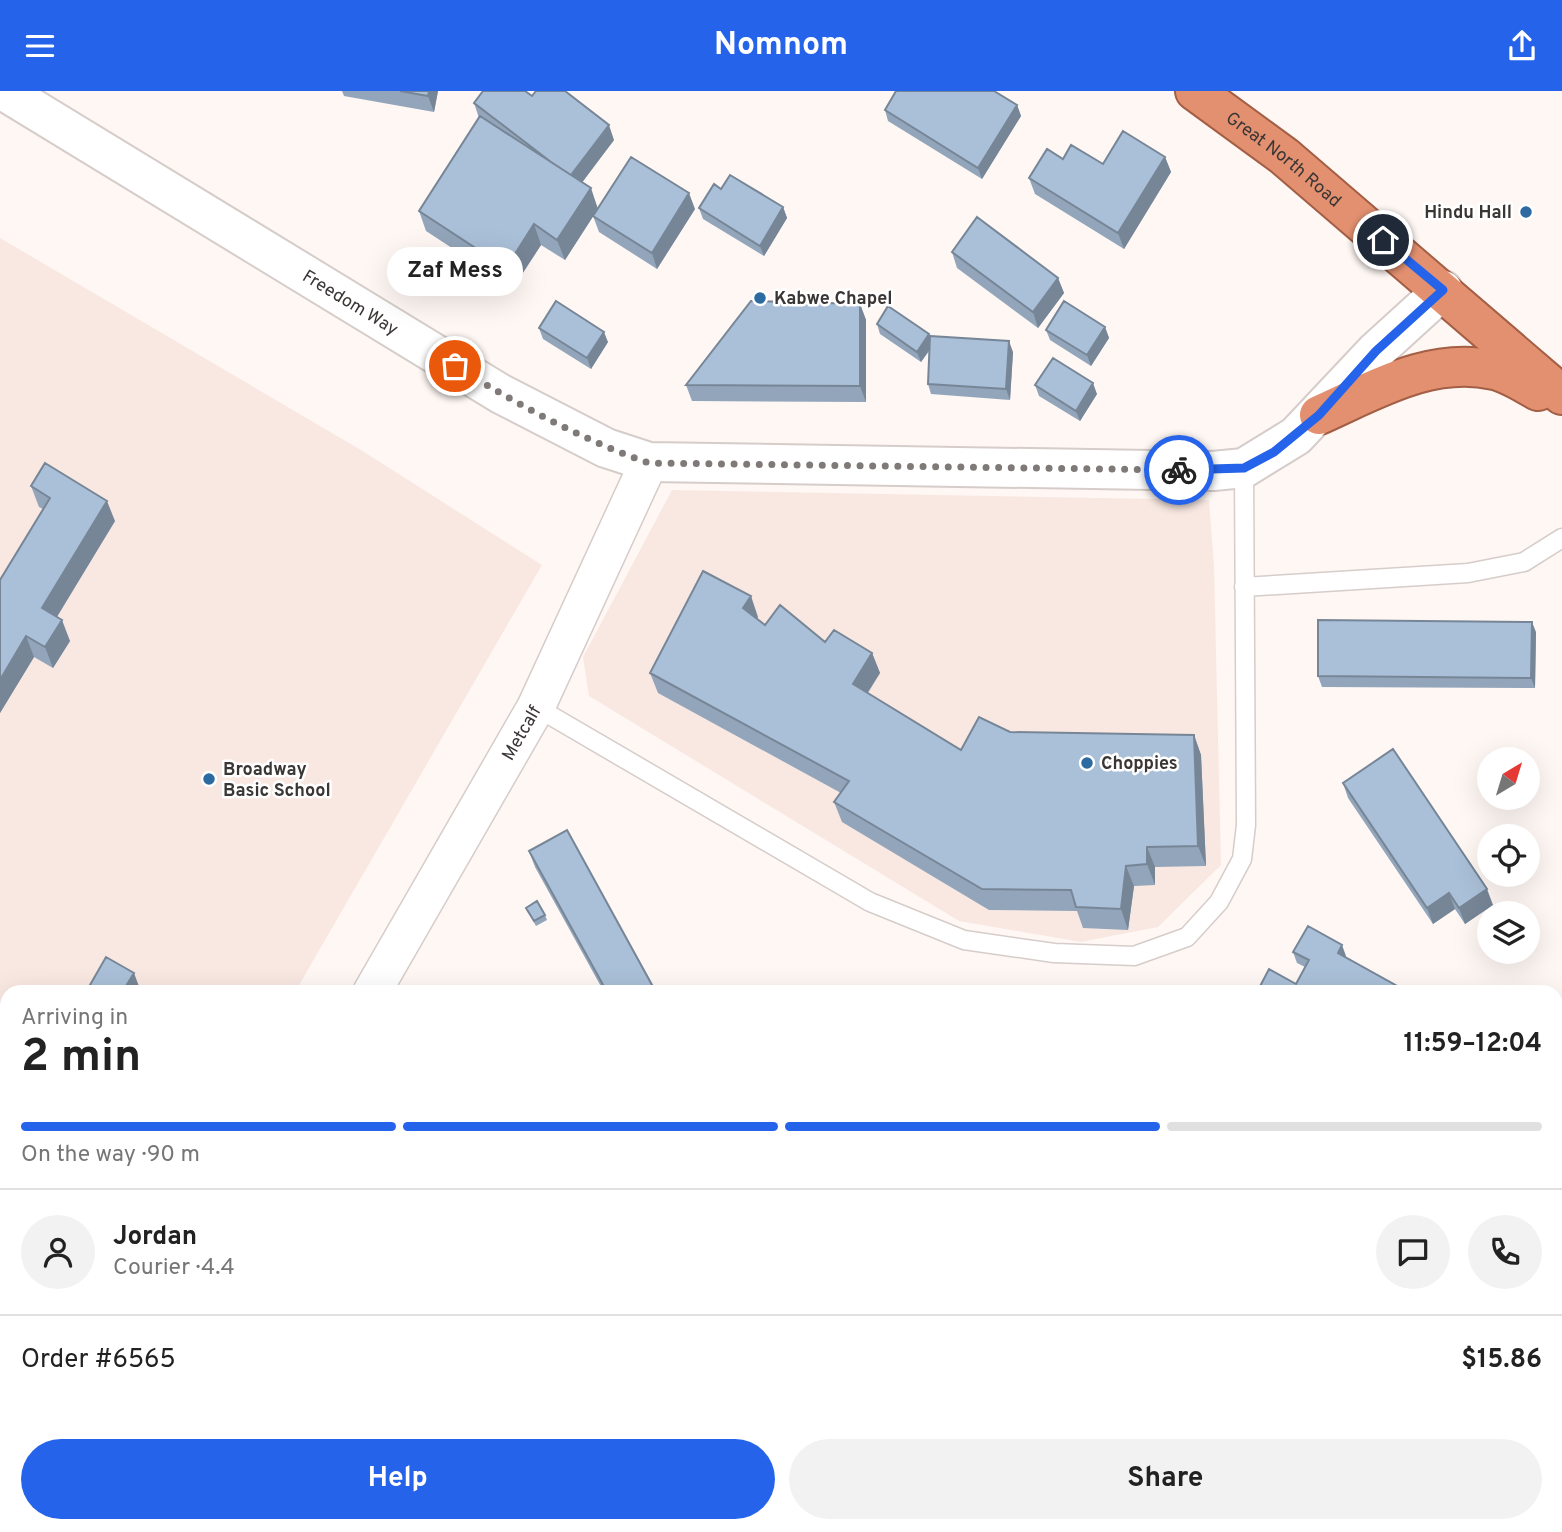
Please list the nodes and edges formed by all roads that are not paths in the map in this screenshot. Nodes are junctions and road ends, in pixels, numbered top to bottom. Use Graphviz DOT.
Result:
graph roads {
  1 [pos="4,91"];
  2 [pos="1195,91"];
  3 [pos="1443,290"];
  4 [pos="1562,395"];
  5 [pos="1562,403"];
  6 [pos="1319,415"];
  7 [pos="649,463"];
  8 [pos="1244,468"];
  9 [pos="1562,538"];
  10 [pos="1244,587"];
  11 [pos="536,707"];
  12 [pos="376,985"];
  1 -- 7 [label="main road, Freedom Way"];
  2 -- 3 [label="highway, Great North Road"];
  3 -- 4 [label="highway, Great North Road"];
  3 -- 6 [label="main road, Freedom Way"];
  5 -- 6 [label="highway"];
  6 -- 8 [label="main road, Freedom Way"];
  7 -- 8 [label="main road, Freedom Way"];
  7 -- 11 [label="street, Metcalf"];
  8 -- 10 [label="lane"];
  9 -- 10 [label="lane"];
  10 -- 11 [label="lane"];
  11 -- 12 [label="street, Metcalf"];
}
